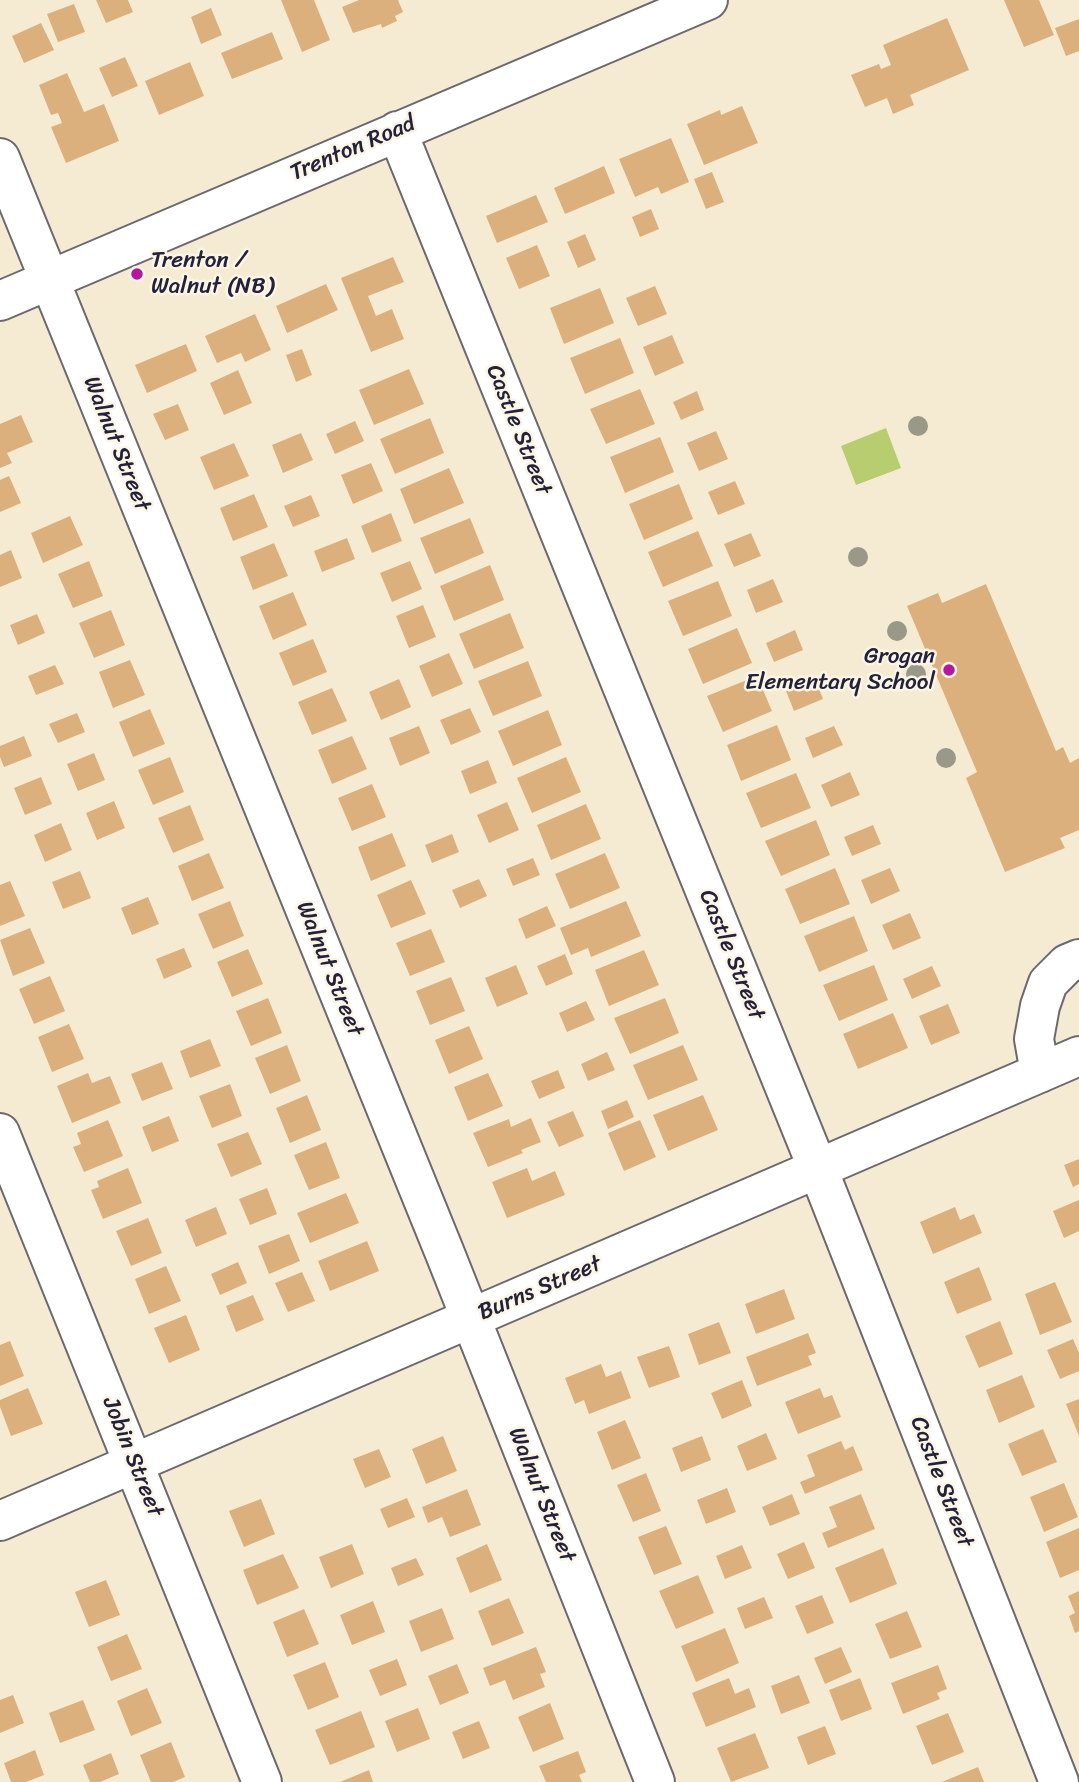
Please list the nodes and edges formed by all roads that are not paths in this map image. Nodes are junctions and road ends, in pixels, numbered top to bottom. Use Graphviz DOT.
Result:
graph roads {
  1 [pos="708,0"];
  2 [pos="397,131"];
  3 [pos="0,158"];
  4 [pos="50,279"];
  5 [pos="0,301"];
  6 [pos="1079,959"];
  7 [pos="1079,1056"];
  8 [pos="1040,1073"];
  9 [pos="0,1133"];
  10 [pos="818,1169"];
  11 [pos="471,1318"];
  12 [pos="135,1463"];
  13 [pos="0,1521"];
  14 [pos="262,1782"];
  15 [pos="655,1782"];
  16 [pos="1059,1782"];
  1 -- 2 [label="street, Trenton Road"];
  2 -- 4 [label="street, Trenton Road"];
  2 -- 10 [label="street, Castle Street"];
  3 -- 4 [label="street, Walnut Street"];
  4 -- 5 [label="street, Trenton Road"];
  4 -- 11 [label="street, Walnut Street"];
  6 -- 8 [label="street"];
  7 -- 8 [label="street, Burns Street"];
  8 -- 10 [label="street, Burns Street"];
  9 -- 12 [label="street, Jobin Street"];
  10 -- 11 [label="street, Burns Street"];
  10 -- 16 [label="street, Castle Street"];
  11 -- 12 [label="street, Burns Street"];
  11 -- 15 [label="street, Walnut Street"];
  12 -- 13 [label="street, Burns Street"];
  12 -- 14 [label="street, Jobin Street"];
}
